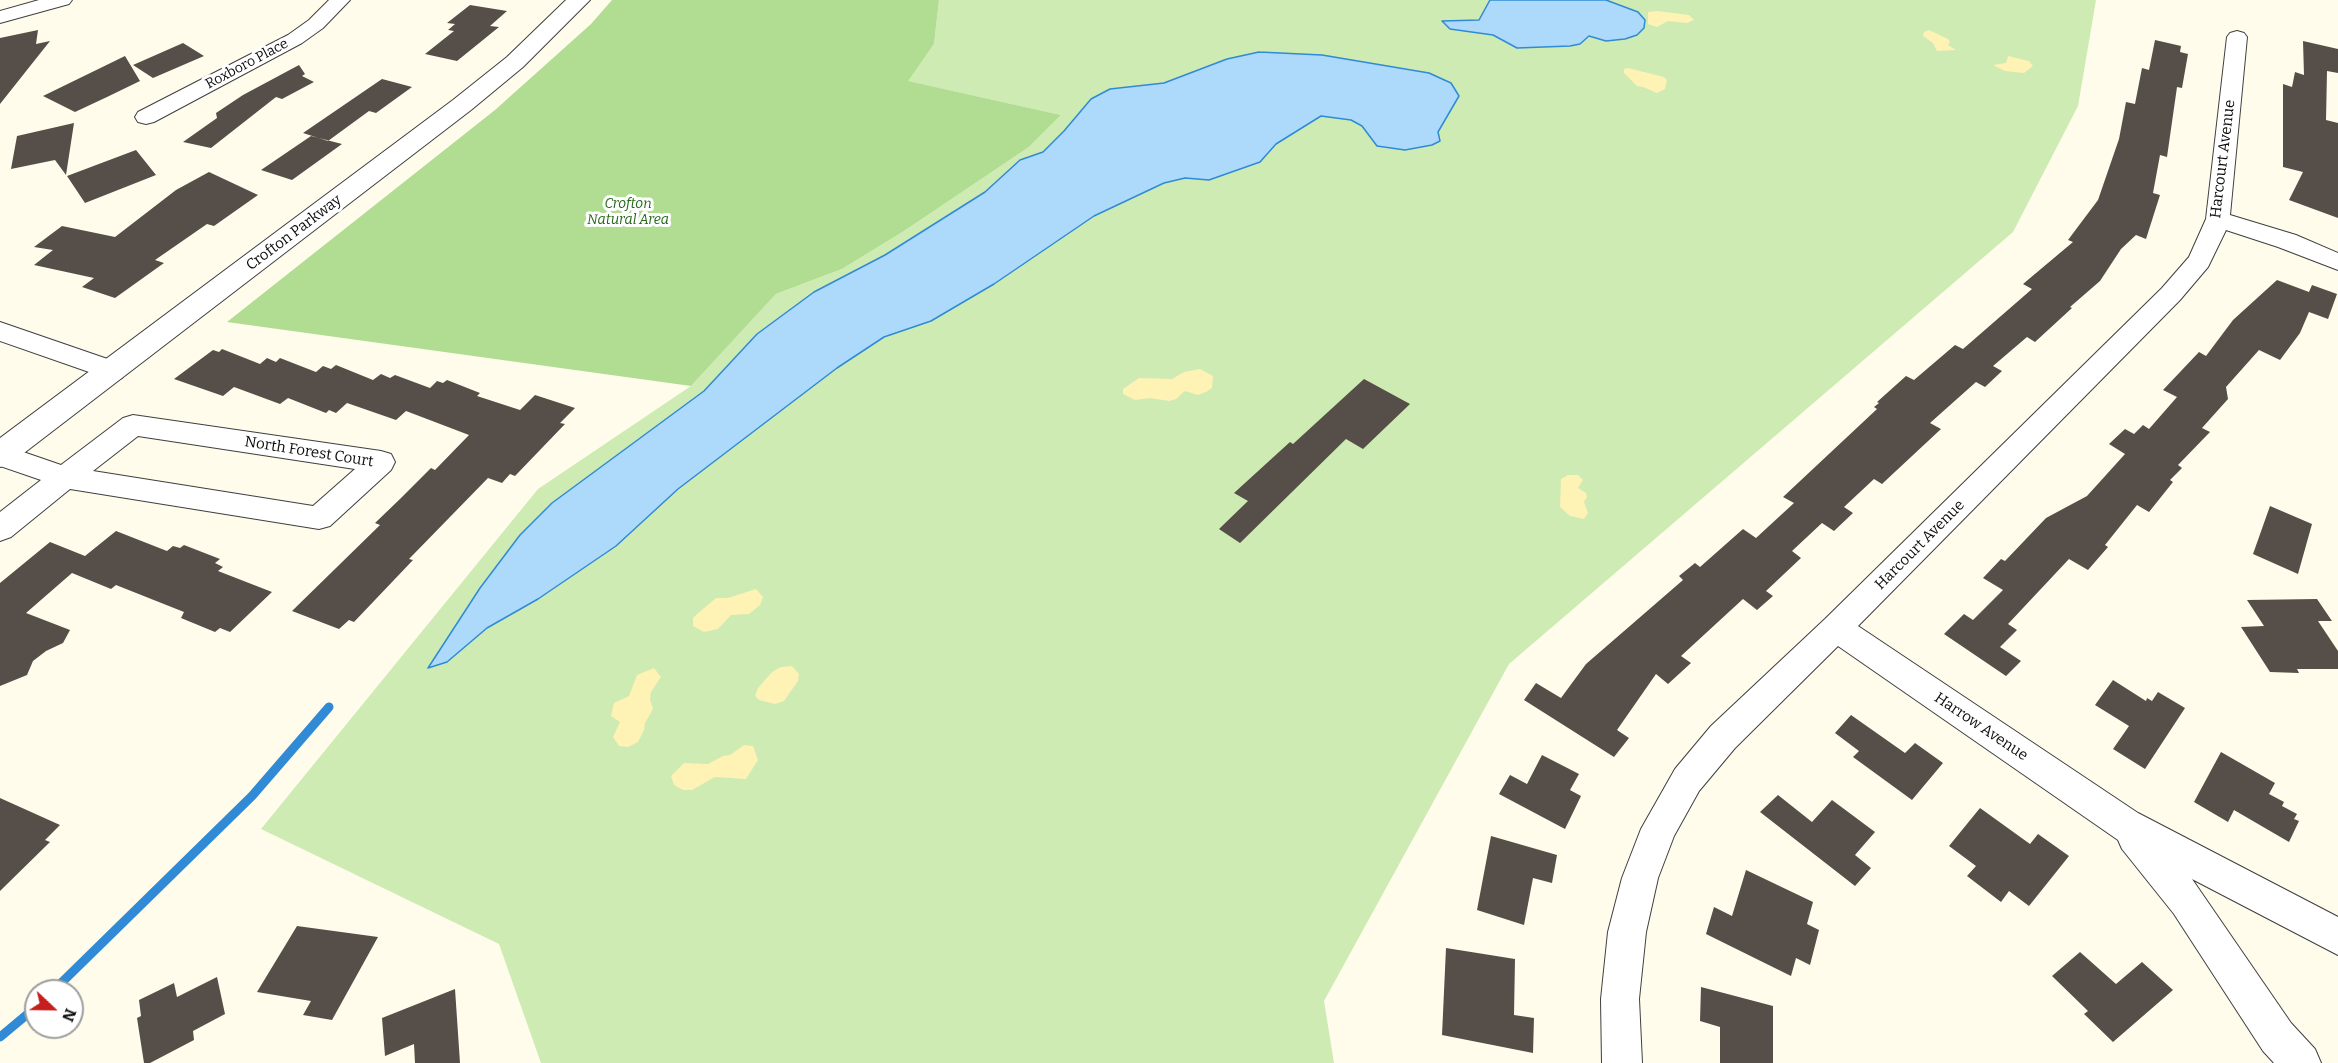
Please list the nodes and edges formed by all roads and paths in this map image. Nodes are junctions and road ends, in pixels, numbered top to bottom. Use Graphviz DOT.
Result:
graph roads {
  1 [pos="62,0"];
  2 [pos="340,0"];
  3 [pos="579,0"];
  4 [pos="0,17"];
  5 [pos="2237,37"];
  6 [pos="146,117"];
  7 [pos="2218,219"];
  8 [pos="2338,262"];
  9 [pos="0,331"];
  10 [pos="112,371"];
  11 [pos="0,455"];
  12 [pos="65,477"];
  13 [pos="0,529"];
  14 [pos="1836,628"];
  15 [pos="2125,825"];
  16 [pos="2338,937"];
  17 [pos="1622,1063"];
  18 [pos="2301,1063"];
  1 -- 4 [label="street"];
  2 -- 6 [label="street, Roxboro Place"];
  3 -- 10 [label="street, Crofton Parkway"];
  5 -- 7 [label="street, Harcourt Avenue"];
  7 -- 8 [label="street"];
  7 -- 14 [label="street, Harcourt Avenue"];
  9 -- 10 [label="street"];
  10 -- 11 [label="street, Crofton Parkway"];
  11 -- 12 [label="street, North Forest Court"];
  12 -- 12 [label="street, North Forest Court"];
  12 -- 13 [label="street"];
  14 -- 15 [label="street, Harrow Avenue"];
  14 -- 17 [label="street, Harcourt Avenue"];
  15 -- 16 [label="street, Harrow Avenue"];
  15 -- 18 [label="street, Harrow Avenue"];
}
